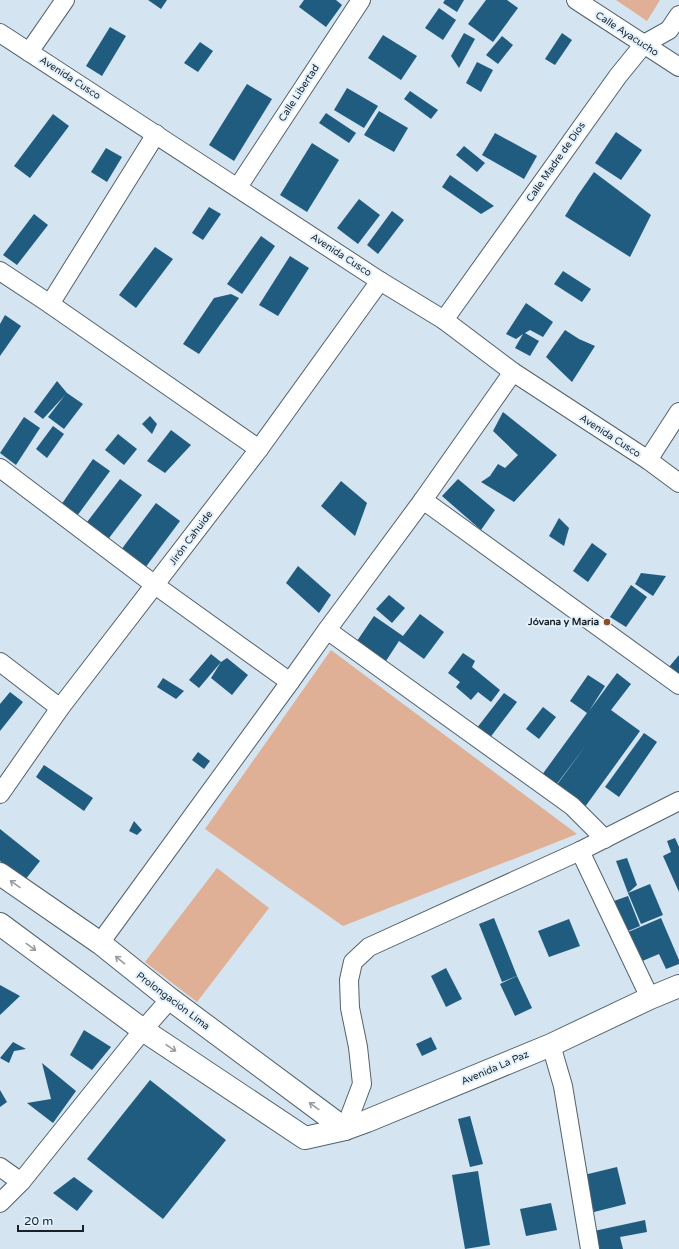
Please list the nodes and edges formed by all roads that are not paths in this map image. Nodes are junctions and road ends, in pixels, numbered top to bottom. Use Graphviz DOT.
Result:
graph roads {
  1 [pos="64,0"];
  2 [pos="361,0"];
  3 [pos="576,0"];
  4 [pos="679,15"];
  5 [pos="0,33"];
  6 [pos="644,44"];
  7 [pos="29,52"];
  8 [pos="679,67"];
  9 [pos="156,134"];
  10 [pos="238,187"];
  11 [pos="0,271"];
  12 [pos="380,281"];
  13 [pos="50,304"];
  14 [pos="444,320"];
  15 [pos="513,372"];
  16 [pos="679,412"];
  17 [pos="259,449"];
  18 [pos="648,460"];
  19 [pos="0,468"];
  20 [pos="679,483"];
  21 [pos="423,500"];
  22 [pos="155,585"];
  23 [pos="327,630"];
  24 [pos="0,662"];
  25 [pos="290,682"];
  26 [pos="679,685"];
  27 [pos="60,708"];
  28 [pos="0,794"];
  29 [pos="679,801"];
  30 [pos="605,839"];
  31 [pos="580,851"];
  32 [pos="0,874"];
  33 [pos="0,924"];
  34 [pos="100,944"];
  35 [pos="679,986"];
  36 [pos="650,998"];
  37 [pos="170,999"];
  38 [pos="143,1030"];
  39 [pos="551,1045"];
  40 [pos="345,1129"];
  41 [pos="0,1166"];
  42 [pos="21,1182"];
  43 [pos="0,1203"];
  44 [pos="590,1249"];
  1 -- 7 [label="street"];
  2 -- 10 [label="street, Calle Libertad"];
  3 -- 6 [label="street, Calle Ayacucho"];
  4 -- 6 [label="street, Calle Madre de Dios"];
  5 -- 7 [label="street, Avenida Cusco"];
  6 -- 8 [label="street, Calle Ayacucho"];
  6 -- 14 [label="street, Calle Madre de Dios"];
  7 -- 9 [label="street, Avenida Cusco"];
  9 -- 10 [label="street, Avenida Cusco"];
  9 -- 13 [label="street"];
  10 -- 12 [label="street, Avenida Cusco"];
  11 -- 13 [label="street"];
  12 -- 14 [label="street, Avenida Cusco"];
  12 -- 17 [label="street, Jirón Cahuide"];
  13 -- 17 [label="street"];
  14 -- 15 [label="street, Avenida Cusco"];
  15 -- 18 [label="street, Avenida Cusco"];
  15 -- 21 [label="street"];
  16 -- 18 [label="street"];
  17 -- 22 [label="street, Jirón Cahuide"];
  18 -- 20 [label="street, Avenida Cusco"];
  19 -- 22 [label="street"];
  21 -- 23 [label="street"];
  21 -- 26 [label="street"];
  22 -- 25 [label="street"];
  22 -- 27 [label="street, Jirón Cahuide"];
  23 -- 25 [label="street"];
  23 -- 30 [label="street"];
  24 -- 27 [label="street"];
  25 -- 34 [label="street"];
  27 -- 28 [label="street, Jirón Cahuide"];
  29 -- 30 [label="street"];
  30 -- 31 [label="street"];
  31 -- 36 [label="street"];
  31 -- 40 [label="street"];
  34 -- 32 [label="street, Prolongación Lima, one-way"];
  33 -- 38 [label="street, one-way"];
  37 -- 34 [label="street, Prolongación Lima, one-way"];
  35 -- 36 [label="street, Avenida La Paz"];
  36 -- 39 [label="street, Avenida La Paz"];
  37 -- 38 [label="street"];
  40 -- 37 [label="street, Prolongación Lima, one-way"];
  38 -- 40 [label="street, Avenida La Paz, one-way"];
  38 -- 42 [label="street"];
  39 -- 40 [label="street, Avenida La Paz"];
  39 -- 44 [label="street"];
  41 -- 42 [label="street"];
  42 -- 43 [label="street"];
}
